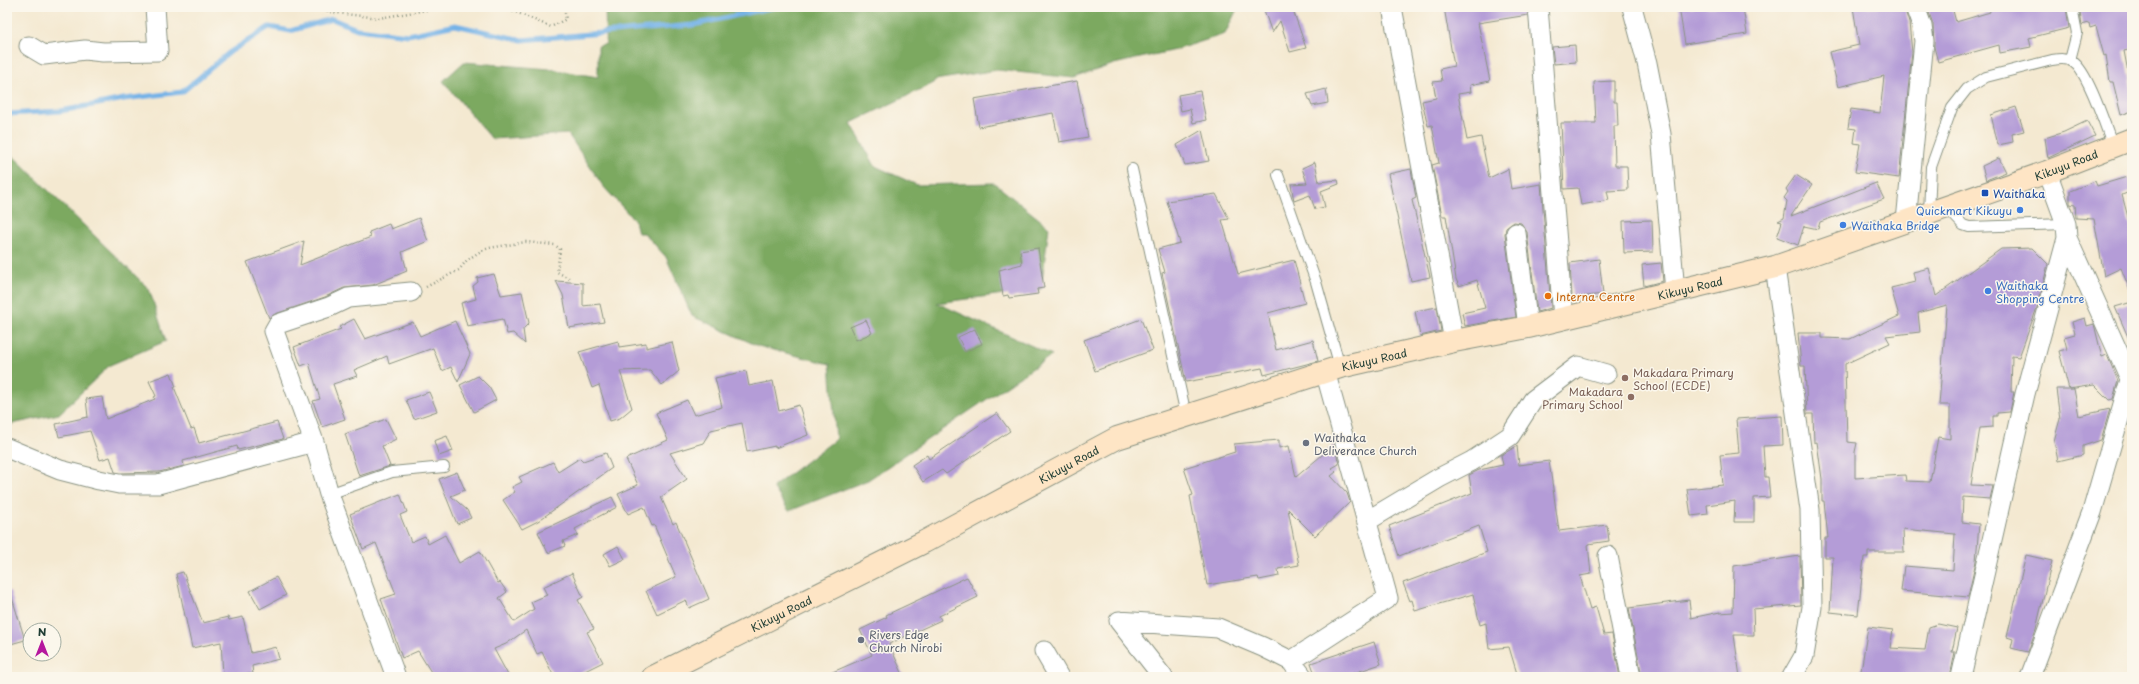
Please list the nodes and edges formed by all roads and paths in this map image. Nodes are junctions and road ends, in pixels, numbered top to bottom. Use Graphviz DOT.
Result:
graph roads {
  1 [pos="155,7"];
  2 [pos="326,7"];
  3 [pos="444,7"];
  4 [pos="493,7"];
  5 [pos="564,7"];
  6 [pos="1392,7"];
  7 [pos="1538,7"];
  8 [pos="1632,7"];
  9 [pos="1915,7"];
  10 [pos="2072,7"];
  11 [pos="29,46"];
  12 [pos="2070,60"];
  13 [pos="2123,143"];
  14 [pos="1132,169"];
  15 [pos="2047,172"];
  16 [pos="1278,175"];
  17 [pos="1937,210"];
  18 [pos="1906,221"];
  19 [pos="2066,231"];
  20 [pos="1516,233"];
  21 [pos="1775,267"];
  22 [pos="569,278"];
  23 [pos="1675,291"];
  24 [pos="410,292"];
  25 [pos="1563,318"];
  26 [pos="1528,326"];
  27 [pos="1454,341"];
  28 [pos="1333,369"];
  29 [pos="1606,374"];
  30 [pos="2131,382"];
  31 [pos="1186,416"];
  32 [pos="314,442"];
  33 [pos="7,448"];
  34 [pos="444,467"];
  35 [pos="329,494"];
  36 [pos="1367,521"];
  37 [pos="1608,556"];
  38 [pos="1044,651"];
  39 [pos="1291,662"];
  40 [pos="396,677"];
  41 [pos="653,677"];
  42 [pos="1059,677"];
  43 [pos="1163,677"];
  44 [pos="1303,677"];
  45 [pos="1631,677"];
  46 [pos="1792,677"];
  47 [pos="1961,677"];
  48 [pos="2030,677"];
  1 -- 11 [label="street"];
  2 -- 3 [label="path"];
  4 -- 5 [label="path"];
  6 -- 27 [label="street"];
  7 -- 25 [label="street"];
  8 -- 23 [label="street"];
  9 -- 18 [label="street"];
  10 -- 12 [label="lane"];
  12 -- 13 [label="lane"];
  12 -- 17 [label="lane"];
  13 -- 15 [label="main road, Kikuyu Road"];
  14 -- 31 [label="lane"];
  15 -- 17 [label="main road, Kikuyu Road"];
  15 -- 19 [label="street"];
  16 -- 28 [label="lane"];
  17 -- 18 [label="main road, Kikuyu Road"];
  17 -- 19 [label="lane"];
  18 -- 21 [label="main road, Kikuyu Road"];
  19 -- 30 [label="street"];
  19 -- 47 [label="street"];
  20 -- 26 [label="street"];
  21 -- 23 [label="main road, Kikuyu Road"];
  21 -- 46 [label="street"];
  22 -- 24 [label="path"];
  23 -- 25 [label="main road, Kikuyu Road"];
  24 -- 32 [label="street"];
  25 -- 26 [label="main road, Kikuyu Road"];
  26 -- 27 [label="main road, Kikuyu Road"];
  27 -- 28 [label="main road, Kikuyu Road"];
  28 -- 31 [label="main road, Kikuyu Road"];
  28 -- 36 [label="street"];
  29 -- 36 [label="street"];
  30 -- 48 [label="street"];
  31 -- 41 [label="main road, Kikuyu Road"];
  32 -- 33 [label="street"];
  32 -- 35 [label="street"];
  34 -- 35 [label="lane"];
  35 -- 40 [label="street"];
  36 -- 39 [label="street"];
  37 -- 45 [label="street"];
  38 -- 42 [label="street"];
  39 -- 43 [label="street"];
  39 -- 44 [label="street"];
}
